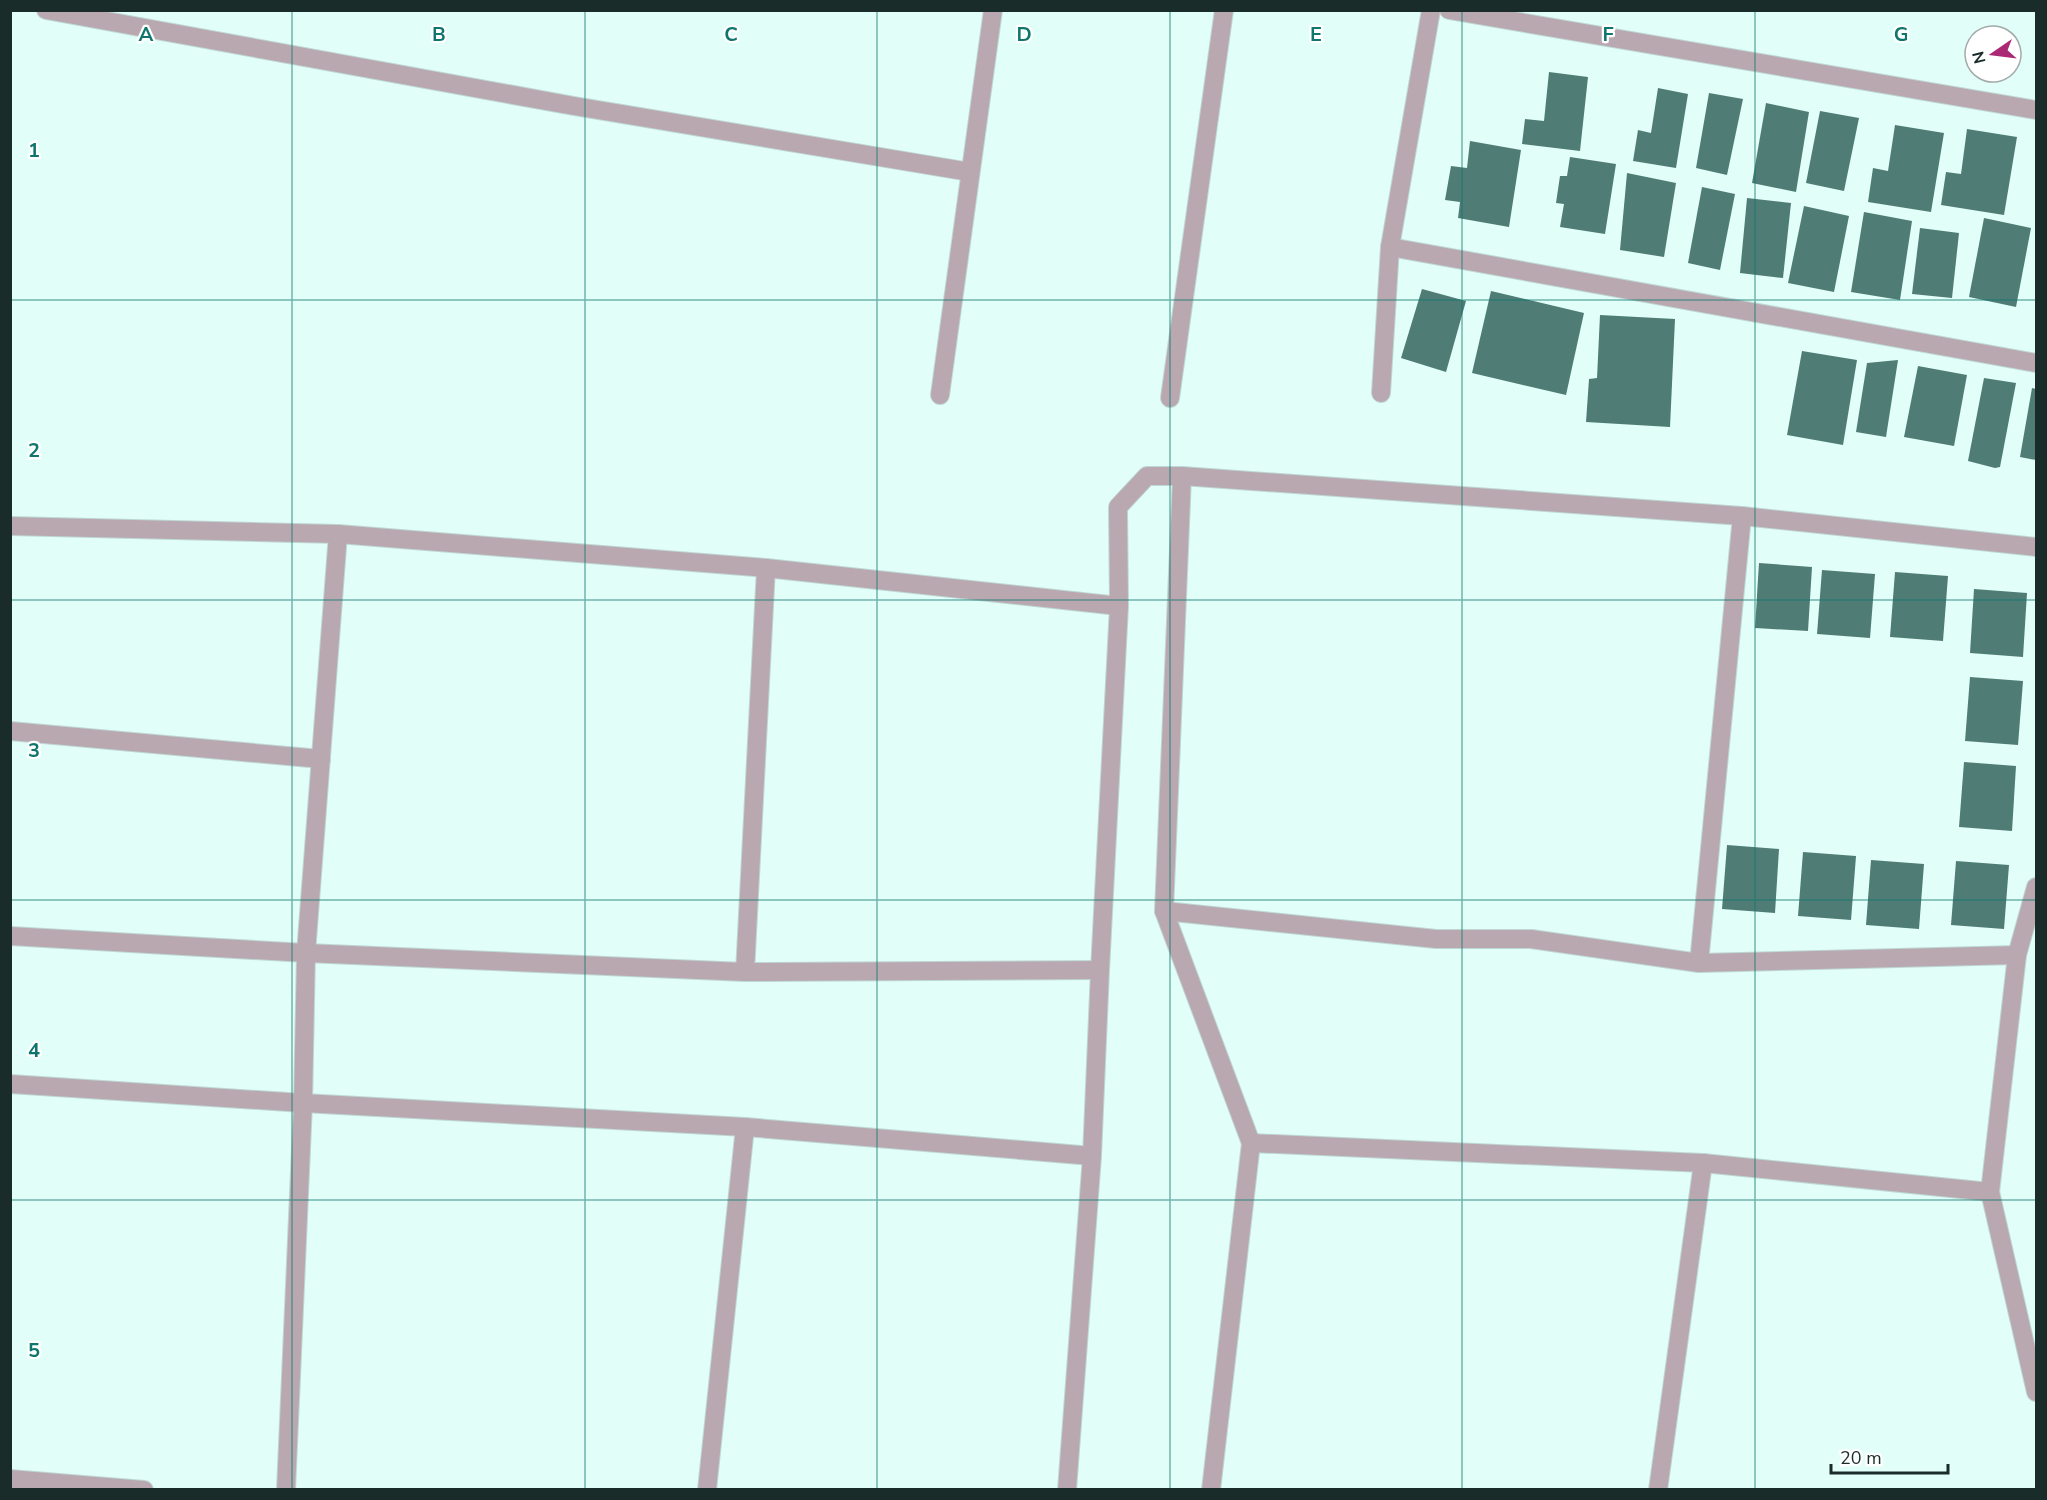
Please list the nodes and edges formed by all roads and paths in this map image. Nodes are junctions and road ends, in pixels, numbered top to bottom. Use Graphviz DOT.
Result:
graph roads {
  1 [pos="45,10"];
  2 [pos="993,10"];
  3 [pos="1224,10"];
  4 [pos="1431,10"];
  5 [pos="1449,10"];
  6 [pos="2037,110"];
  7 [pos="970,172"];
  8 [pos="1390,247"];
  9 [pos="2037,363"];
  10 [pos="1381,393"];
  11 [pos="940,395"];
  12 [pos="1170,398"];
  13 [pos="1182,476"];
  14 [pos="1742,516"];
  15 [pos="10,526"];
  16 [pos="338,534"];
  17 [pos="2037,547"];
  18 [pos="766,568"];
  19 [pos="1119,606"];
  20 [pos="10,731"];
  21 [pos="321,759"];
  22 [pos="2037,887"];
  23 [pos="1164,911"];
  24 [pos="10,936"];
  25 [pos="306,953"];
  26 [pos="2017,955"];
  27 [pos="1699,963"];
  28 [pos="1100,970"];
  29 [pos="744,972"];
  30 [pos="10,1084"];
  31 [pos="303,1103"];
  32 [pos="745,1127"];
  33 [pos="1251,1143"];
  34 [pos="1092,1156"];
  35 [pos="1703,1163"];
  36 [pos="1990,1192"];
  37 [pos="2037,1392"];
  38 [pos="10,1479"];
  39 [pos="144,1490"];
  40 [pos="286,1490"];
  41 [pos="707,1490"];
  42 [pos="1067,1490"];
  43 [pos="1211,1490"];
  44 [pos="1658,1490"];
  1 -- 7 [label="street"];
  2 -- 7 [label="street"];
  3 -- 12 [label="street"];
  4 -- 8 [label="street"];
  5 -- 6 [label="street"];
  7 -- 11 [label="street"];
  8 -- 9 [label="street"];
  8 -- 10 [label="street"];
  13 -- 14 [label="street"];
  13 -- 19 [label="street"];
  13 -- 23 [label="street"];
  14 -- 17 [label="street"];
  14 -- 27 [label="street"];
  15 -- 16 [label="street"];
  16 -- 18 [label="street"];
  16 -- 21 [label="street"];
  18 -- 19 [label="street"];
  18 -- 29 [label="street"];
  19 -- 28 [label="street"];
  20 -- 21 [label="street"];
  21 -- 25 [label="street"];
  22 -- 26 [label="street"];
  23 -- 27 [label="street"];
  23 -- 33 [label="street"];
  24 -- 25 [label="street"];
  25 -- 29 [label="street"];
  25 -- 31 [label="street"];
  26 -- 27 [label="street"];
  26 -- 36 [label="street"];
  28 -- 29 [label="street"];
  28 -- 34 [label="street"];
  30 -- 31 [label="street"];
  31 -- 32 [label="street"];
  31 -- 40 [label="street"];
  32 -- 34 [label="street"];
  32 -- 41 [label="street"];
  33 -- 35 [label="street"];
  33 -- 43 [label="street"];
  34 -- 42 [label="street"];
  35 -- 36 [label="street"];
  35 -- 44 [label="street"];
  36 -- 37 [label="street"];
  38 -- 39 [label="street"];
}
